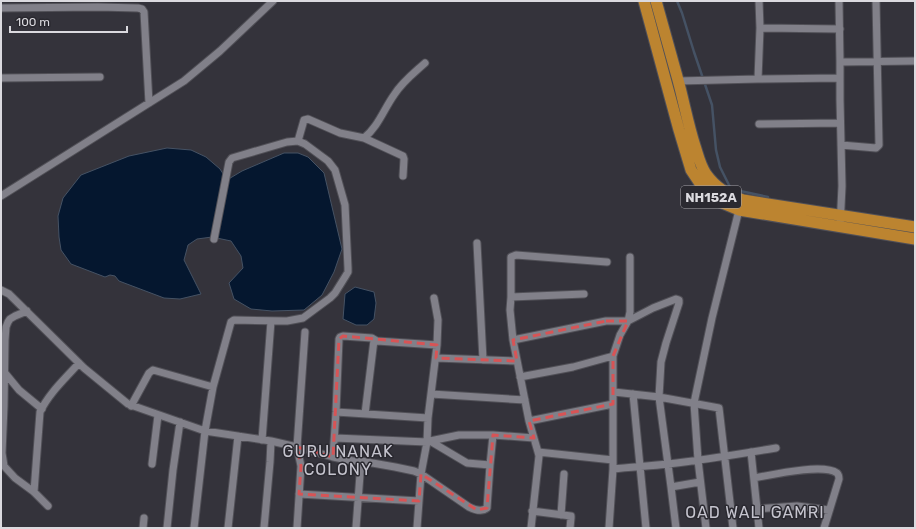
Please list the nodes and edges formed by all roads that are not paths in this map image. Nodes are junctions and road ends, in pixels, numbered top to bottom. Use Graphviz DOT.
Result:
graph roads {
  1 [pos="273,1"];
  2 [pos="644,1"];
  3 [pos="656,1"];
  4 [pos="759,1"];
  5 [pos="840,1"];
  6 [pos="876,1"];
  7 [pos="1,8"];
  8 [pos="760,28"];
  9 [pos="840,29"];
  10 [pos="915,61"];
  11 [pos="840,62"];
  12 [pos="878,62"];
  13 [pos="425,63"];
  14 [pos="100,77"];
  15 [pos="1,78"];
  16 [pos="840,78"];
  17 [pos="758,79"];
  18 [pos="678,81"];
  19 [pos="149,103"];
  20 [pos="840,123"];
  21 [pos="760,124"];
  22 [pos="364,138"];
  23 [pos="298,141"];
  24 [pos="841,145"];
  25 [pos="403,176"];
  26 [pos="1,196"];
  27 [pos="739,210"];
  28 [pos="840,216"];
  29 [pos="840,227"];
  30 [pos="915,227"];
  31 [pos="915,238"];
  32 [pos="214,240"];
  33 [pos="476,243"];
  34 [pos="630,257"];
  35 [pos="607,262"];
  36 [pos="1,290"];
  37 [pos="584,294"];
  38 [pos="511,297"];
  39 [pos="434,298"];
  40 [pos="27,311"];
  41 [pos="271,321"];
  42 [pos="628,321"];
  43 [pos="305,332"];
  44 [pos="374,340"];
  45 [pos="513,340"];
  46 [pos="437,345"];
  47 [pos="614,356"];
  48 [pos="436,358"];
  49 [pos="483,360"];
  50 [pos="517,361"];
  51 [pos="79,363"];
  52 [pos="5,373"];
  53 [pos="520,377"];
  54 [pos="213,387"];
  55 [pos="614,392"];
  56 [pos="431,394"];
  57 [pos="633,394"];
  58 [pos="658,397"];
  59 [pos="525,400"];
  60 [pos="694,403"];
  61 [pos="614,404"];
  62 [pos="131,406"];
  63 [pos="42,409"];
  64 [pos="336,412"];
  65 [pos="365,414"];
  66 [pos="158,415"];
  67 [pos="428,418"];
  68 [pos="529,421"];
  69 [pos="180,422"];
  70 [pos="205,430"];
  71 [pos="493,435"];
  72 [pos="238,436"];
  73 [pos="335,438"];
  74 [pos="534,438"];
  75 [pos="262,440"];
  76 [pos="271,442"];
  77 [pos="428,442"];
  78 [pos="297,447"];
  79 [pos="776,448"];
  80 [pos="538,452"];
  81 [pos="751,452"];
  82 [pos="725,456"];
  83 [pos="333,457"];
  84 [pos="613,460"];
  85 [pos="698,460"];
  86 [pos="361,461"];
  87 [pos="152,464"];
  88 [pos="668,464"];
  89 [pos="490,465"];
  90 [pos="640,466"];
  91 [pos="613,469"];
  92 [pos="421,474"];
  93 [pos="564,474"];
  94 [pos="754,478"];
  95 [pos="700,482"];
  96 [pos="671,486"];
  97 [pos="34,492"];
  98 [pos="299,494"];
  99 [pos="358,498"];
  100 [pos="419,501"];
  101 [pos="48,506"];
  102 [pos="756,509"];
  103 [pos="532,510"];
  104 [pos="829,510"];
  105 [pos="561,515"];
  106 [pos="144,518"];
  107 [pos="143,528"];
  108 [pos="167,528"];
  109 [pos="194,528"];
  110 [pos="228,528"];
  111 [pos="264,528"];
  112 [pos="297,528"];
  113 [pos="356,528"];
  114 [pos="417,528"];
  115 [pos="530,528"];
  116 [pos="570,528"];
  117 [pos="609,528"];
  118 [pos="646,528"];
  119 [pos="676,528"];
  120 [pos="706,528"];
  121 [pos="733,528"];
  122 [pos="758,528"];
  123 [pos="824,528"];
  1 -- 19 [label="street"];
  2 -- 27 [label="highway, NH152A"];
  3 -- 18 [label="highway, NH152A"];
  4 -- 8 [label="street"];
  5 -- 9 [label="street"];
  6 -- 12 [label="street"];
  7 -- 19 [label="street"];
  8 -- 9 [label="street"];
  8 -- 17 [label="street"];
  9 -- 11 [label="street"];
  10 -- 12 [label="street"];
  11 -- 12 [label="street"];
  11 -- 16 [label="street"];
  12 -- 24 [label="street"];
  13 -- 22 [label="street"];
  14 -- 15 [label="street"];
  16 -- 17 [label="street"];
  16 -- 20 [label="street"];
  17 -- 18 [label="street"];
  18 -- 28 [label="highway, NH152A"];
  19 -- 26 [label="street"];
  20 -- 21 [label="street"];
  20 -- 24 [label="street"];
  22 -- 23 [label="street"];
  22 -- 25 [label="street"];
  23 -- 32 [label="street"];
  23 -- 41 [label="street"];
  24 -- 28 [label="street"];
  27 -- 29 [label="highway, NH152A"];
  27 -- 60 [label="street"];
  28 -- 29 [label="street"];
  28 -- 30 [label="highway, NH152A"];
  29 -- 31 [label="highway, NH152A"];
  33 -- 49 [label="street"];
  34 -- 42 [label="street"];
  35 -- 38 [label="street"];
  36 -- 40 [label="street"];
  37 -- 38 [label="street"];
  38 -- 45 [label="street"];
  39 -- 46 [label="street"];
  40 -- 51 [label="street"];
  40 -- 52 [label="street"];
  41 -- 54 [label="street"];
  41 -- 75 [label="street"];
  42 -- 45 [label="street"];
  42 -- 47 [label="street"];
  42 -- 58 [label="street"];
  43 -- 78 [label="street"];
  44 -- 46 [label="street"];
  44 -- 64 [label="street"];
  44 -- 65 [label="street"];
  45 -- 50 [label="street"];
  46 -- 48 [label="street"];
  47 -- 53 [label="street"];
  47 -- 55 [label="street"];
  48 -- 49 [label="street"];
  48 -- 56 [label="street"];
  49 -- 50 [label="street"];
  50 -- 53 [label="street"];
  51 -- 62 [label="street"];
  51 -- 63 [label="street"];
  52 -- 63 [label="street"];
  52 -- 97 [label="street"];
  53 -- 59 [label="street"];
  54 -- 62 [label="street"];
  54 -- 70 [label="street"];
  55 -- 57 [label="street"];
  55 -- 61 [label="street"];
  56 -- 59 [label="street"];
  56 -- 67 [label="street"];
  57 -- 58 [label="street"];
  57 -- 90 [label="street"];
  58 -- 60 [label="street"];
  58 -- 88 [label="street"];
  59 -- 68 [label="street"];
  60 -- 82 [label="street"];
  60 -- 85 [label="street"];
  61 -- 68 [label="street"];
  61 -- 84 [label="street"];
  62 -- 66 [label="street"];
  63 -- 97 [label="street"];
  64 -- 65 [label="street"];
  64 -- 73 [label="street"];
  65 -- 67 [label="street"];
  66 -- 69 [label="street"];
  66 -- 87 [label="street"];
  67 -- 77 [label="street"];
  68 -- 74 [label="street"];
  69 -- 70 [label="street"];
  69 -- 108 [label="street"];
  70 -- 72 [label="street"];
  70 -- 109 [label="street"];
  71 -- 74 [label="street"];
  71 -- 77 [label="street"];
  71 -- 89 [label="street"];
  72 -- 75 [label="street"];
  72 -- 110 [label="street"];
  73 -- 77 [label="street"];
  73 -- 83 [label="street"];
  74 -- 80 [label="street"];
  75 -- 76 [label="street"];
  76 -- 78 [label="street"];
  76 -- 111 [label="street"];
  77 -- 89 [label="street"];
  77 -- 92 [label="street"];
  78 -- 83 [label="street"];
  78 -- 98 [label="street"];
  79 -- 81 [label="street"];
  80 -- 84 [label="street"];
  80 -- 103 [label="street"];
  81 -- 82 [label="street"];
  81 -- 94 [label="street"];
  82 -- 85 [label="street"];
  82 -- 121 [label="street"];
  83 -- 86 [label="street"];
  84 -- 91 [label="street"];
  85 -- 88 [label="street"];
  85 -- 95 [label="street"];
  86 -- 92 [label="street"];
  86 -- 99 [label="street"];
  88 -- 90 [label="street"];
  88 -- 96 [label="street"];
  89 -- 92 [label="street"];
  90 -- 91 [label="street"];
  90 -- 118 [label="street"];
  91 -- 117 [label="street"];
  92 -- 100 [label="street"];
  93 -- 105 [label="street"];
  94 -- 102 [label="street"];
  94 -- 104 [label="street"];
  95 -- 96 [label="street"];
  95 -- 120 [label="street"];
  96 -- 119 [label="street"];
  97 -- 101 [label="street"];
  98 -- 99 [label="street"];
  98 -- 112 [label="street"];
  99 -- 100 [label="street"];
  99 -- 113 [label="street"];
  100 -- 114 [label="street"];
  102 -- 104 [label="street"];
  102 -- 122 [label="street"];
  103 -- 105 [label="street"];
  103 -- 115 [label="street"];
  104 -- 123 [label="street"];
  105 -- 116 [label="street"];
  106 -- 107 [label="street"];
}
